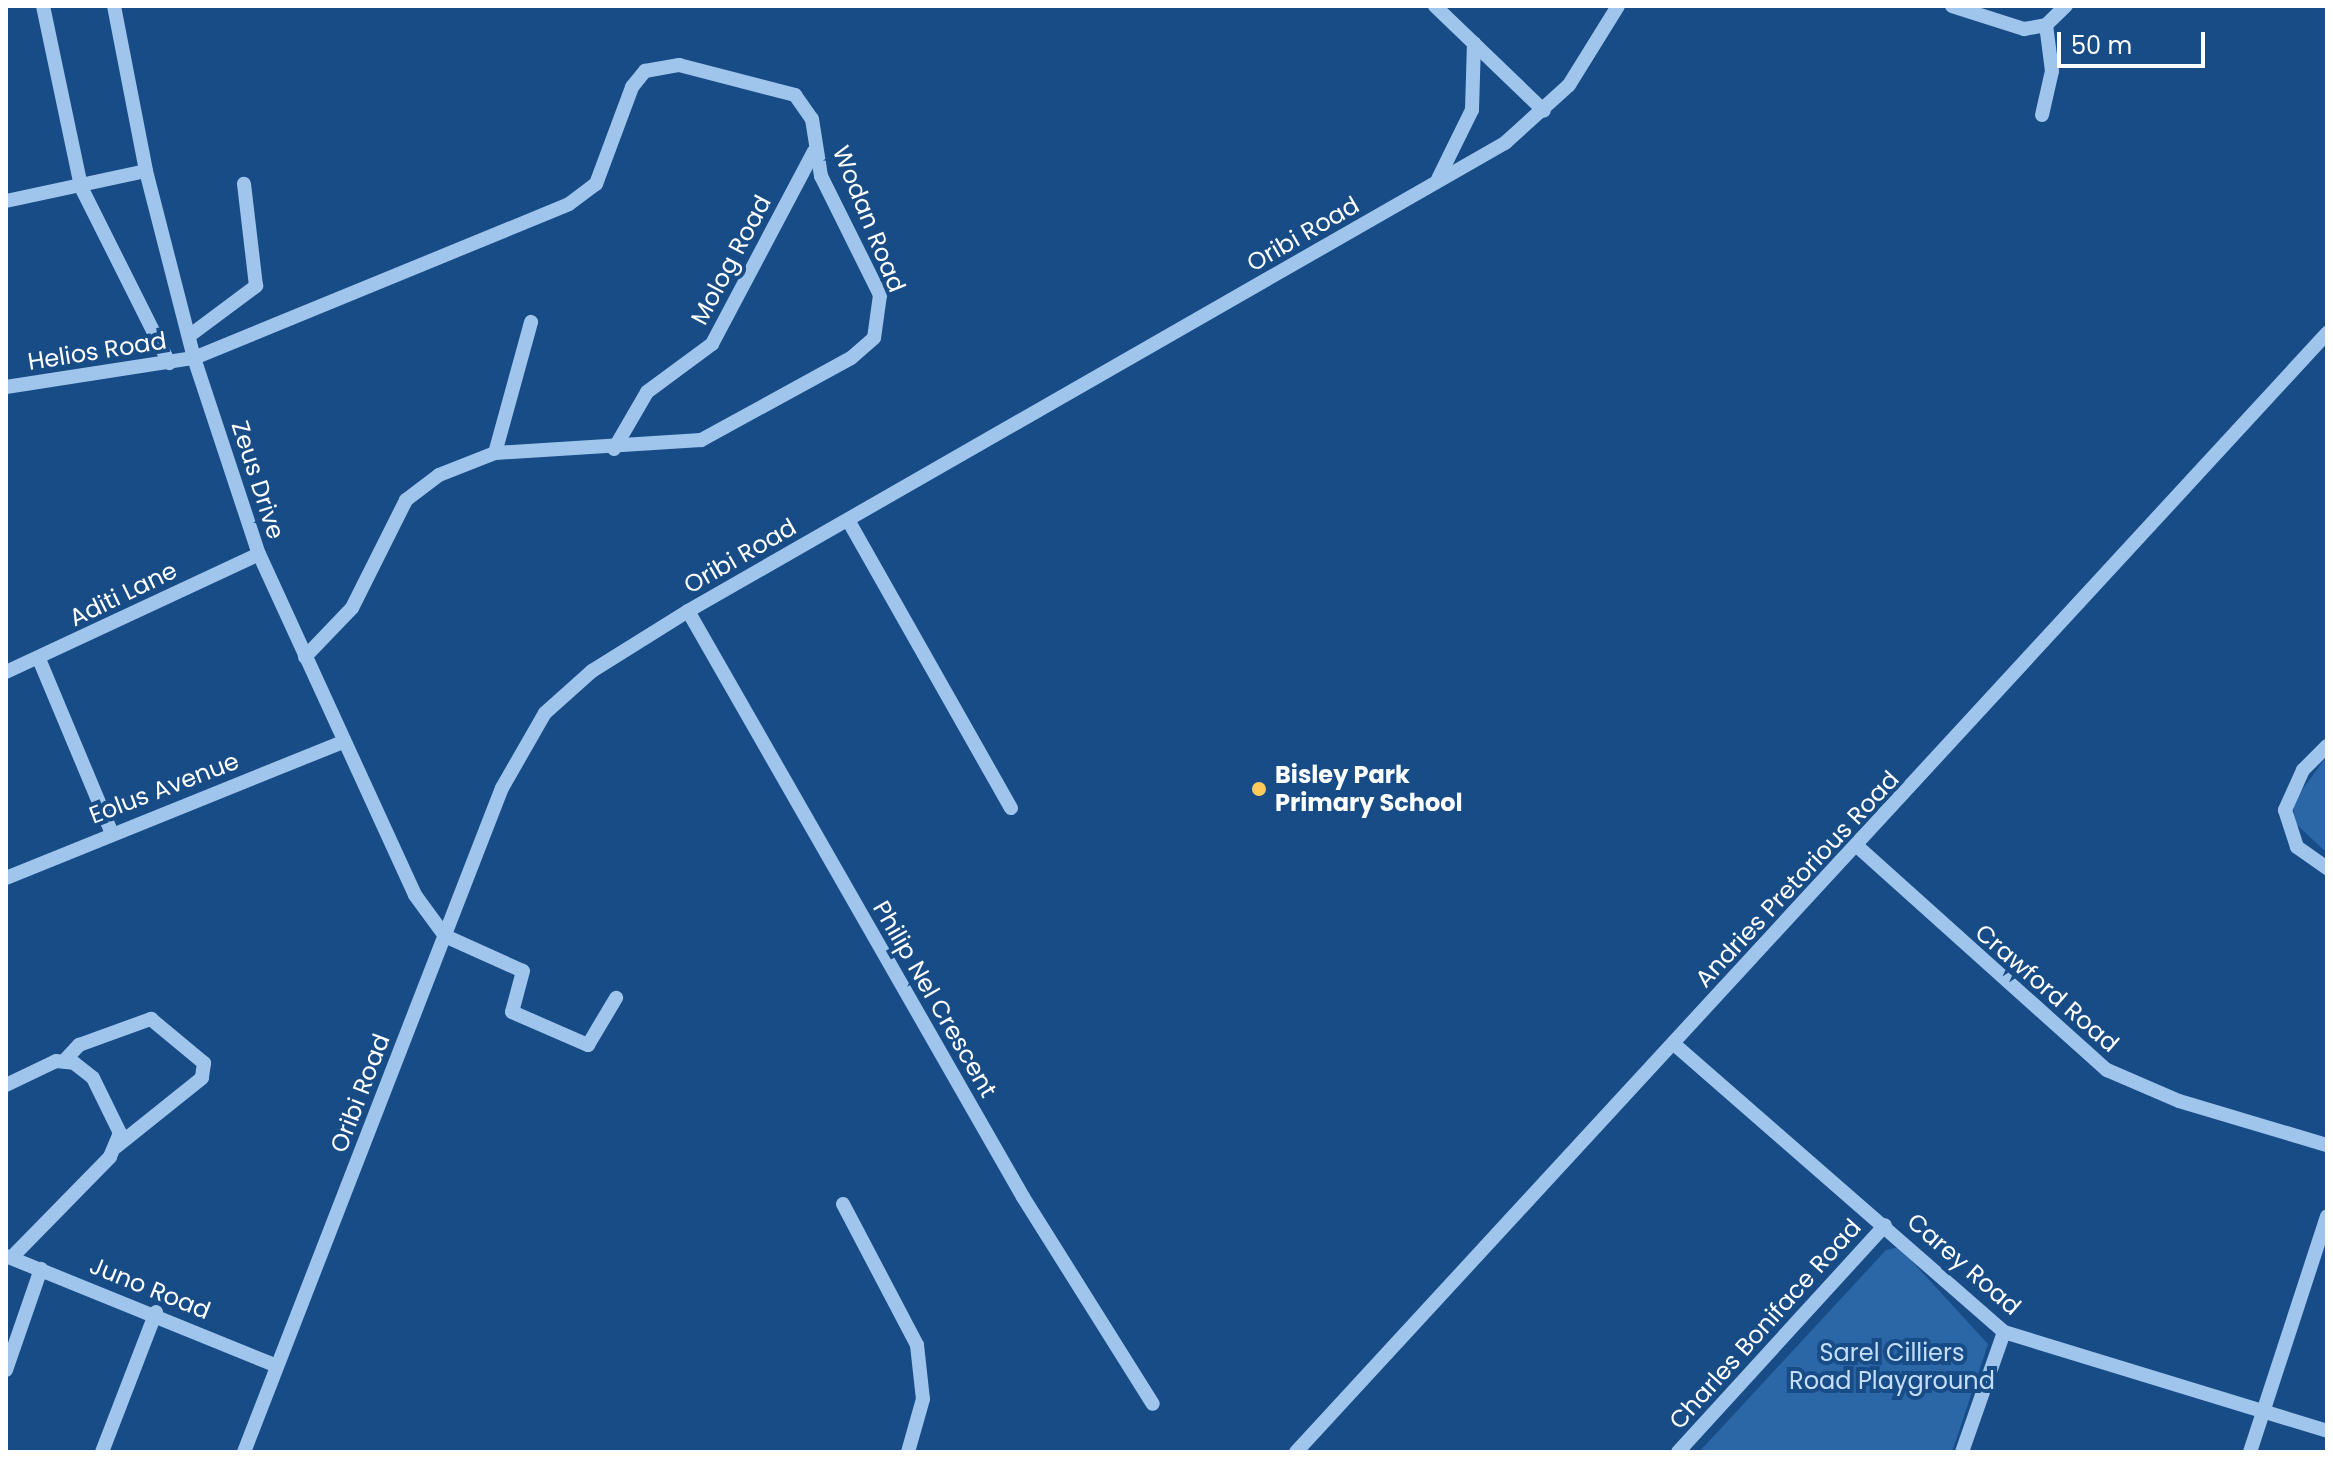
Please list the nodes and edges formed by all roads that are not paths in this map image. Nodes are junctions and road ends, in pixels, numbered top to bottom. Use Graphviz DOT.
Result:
graph roads {
  1 [pos="43,6"];
  2 [pos="114,6"];
  3 [pos="1435,6"];
  4 [pos="1618,6"];
  5 [pos="1952,6"];
  6 [pos="2066,6"];
  7 [pos="2046,25"];
  8 [pos="1474,43"];
  9 [pos="1544,111"];
  10 [pos="2042,115"];
  11 [pos="814,151"];
  12 [pos="146,171"];
  13 [pos="244,184"];
  14 [pos="1433,186"];
  15 [pos="81,187"];
  16 [pos="6,201"];
  17 [pos="531,322"];
  18 [pos="2327,333"];
  19 [pos="189,336"];
  20 [pos="194,358"];
  21 [pos="169,363"];
  22 [pos="6,387"];
  23 [pos="614,449"];
  24 [pos="495,453"];
  25 [pos="848,520"];
  26 [pos="259,554"];
  27 [pos="688,611"];
  28 [pos="305,657"];
  29 [pos="39,659"];
  30 [pos="6,672"];
  31 [pos="340,743"];
  32 [pos="2327,746"];
  33 [pos="1011,808"];
  34 [pos="111,831"];
  35 [pos="1857,846"];
  36 [pos="2327,868"];
  37 [pos="6,878"];
  38 [pos="445,936"];
  39 [pos="616,998"];
  40 [pos="1674,1044"];
  41 [pos="65,1060"];
  42 [pos="6,1085"];
  43 [pos="2327,1145"];
  44 [pos="116,1147"];
  45 [pos="843,1204"];
  46 [pos="2327,1216"];
  47 [pos="1885,1225"];
  48 [pos="9,1257"];
  49 [pos="41,1269"];
  50 [pos="156,1312"];
  51 [pos="2004,1332"];
  52 [pos="277,1366"];
  53 [pos="6,1370"];
  54 [pos="1153,1404"];
  55 [pos="2264,1411"];
  56 [pos="2327,1431"];
  57 [pos="102,1452"];
  58 [pos="244,1452"];
  59 [pos="908,1452"];
  60 [pos="1296,1452"];
  61 [pos="1678,1452"];
  62 [pos="1962,1452"];
  63 [pos="2250,1452"];
  1 -- 15 [label="street"];
  2 -- 12 [label="street, Zeus Drive"];
  3 -- 8 [label="street"];
  4 -- 9 [label="street, Oribi Road"];
  5 -- 7 [label="street"];
  6 -- 7 [label="street"];
  7 -- 10 [label="street"];
  8 -- 9 [label="street"];
  8 -- 14 [label="street"];
  9 -- 14 [label="street, Oribi Road"];
  11 -- 20 [label="street, Wodan Road"];
  11 -- 23 [label="street, Molog Road"];
  11 -- 23 [label="street, Wodan Road"];
  12 -- 15 [label="street"];
  12 -- 19 [label="street, Zeus Drive"];
  13 -- 19 [label="street"];
  14 -- 25 [label="street, Oribi Road"];
  15 -- 16 [label="street"];
  15 -- 21 [label="street"];
  17 -- 24 [label="street"];
  18 -- 35 [label="street, Andries Pretorious Road"];
  19 -- 20 [label="street, Zeus Drive"];
  20 -- 21 [label="street, Helios Road"];
  20 -- 26 [label="street, Zeus Drive"];
  21 -- 22 [label="street, Helios Road"];
  23 -- 24 [label="street, Wodan Road"];
  24 -- 28 [label="street, Wodan Road"];
  25 -- 27 [label="street, Oribi Road"];
  25 -- 33 [label="street"];
  26 -- 28 [label="street, Zeus Drive"];
  26 -- 29 [label="street, Aditi Lane"];
  27 -- 38 [label="street, Oribi Road"];
  27 -- 54 [label="street, Philip Nel Crescent"];
  28 -- 31 [label="street, Zeus Drive"];
  29 -- 30 [label="street, Aditi Lane"];
  29 -- 34 [label="street"];
  31 -- 34 [label="street, Eolus Avenue"];
  31 -- 38 [label="street, Zeus Drive"];
  32 -- 36 [label="street"];
  34 -- 37 [label="street, Eolus Avenue"];
  35 -- 40 [label="street, Andries Pretorious Road"];
  35 -- 43 [label="street, Crawford Road"];
  38 -- 39 [label="street"];
  38 -- 52 [label="street, Oribi Road"];
  40 -- 47 [label="street, Carey Road"];
  40 -- 60 [label="street, Andries Pretorious Road"];
  41 -- 42 [label="street"];
  41 -- 44 [label="street"];
  41 -- 44 [label="street"];
  44 -- 48 [label="street"];
  45 -- 59 [label="street"];
  46 -- 55 [label="street"];
  47 -- 51 [label="street, Carey Road"];
  47 -- 61 [label="street, Charles Boniface Road"];
  48 -- 49 [label="street, Juno Road"];
  49 -- 50 [label="street, Juno Road"];
  49 -- 53 [label="street"];
  50 -- 52 [label="street, Juno Road"];
  50 -- 57 [label="street"];
  51 -- 55 [label="street, Carey Road"];
  51 -- 62 [label="street"];
  52 -- 58 [label="street, Oribi Road"];
  55 -- 56 [label="street, Carey Road"];
  55 -- 63 [label="street"];
}
